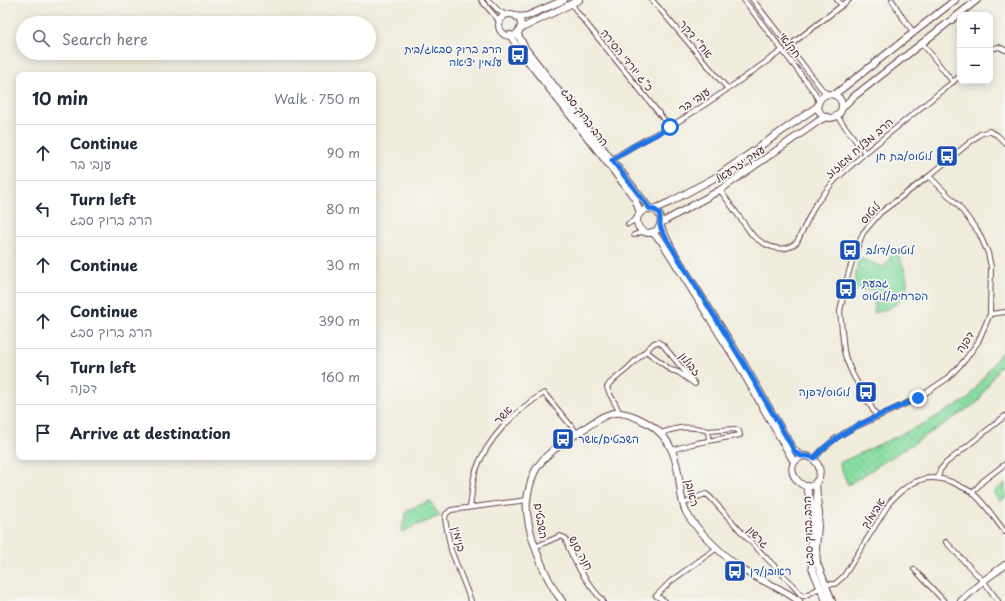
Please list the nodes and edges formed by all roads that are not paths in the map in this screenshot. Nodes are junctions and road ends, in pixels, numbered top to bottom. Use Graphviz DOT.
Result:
graph roads {
  1 [pos="481,0"];
  2 [pos="488,0"];
  3 [pos="564,0"];
  4 [pos="579,0"];
  5 [pos="652,0"];
  6 [pos="744,0"];
  7 [pos="753,0"];
  8 [pos="837,0"];
  9 [pos="849,0"];
  10 [pos="892,0"];
  11 [pos="956,0"];
  12 [pos="977,0"];
  13 [pos="572,4"];
  14 [pos="842,5"];
  15 [pos="506,15"];
  16 [pos="517,16"];
  17 [pos="500,22"];
  18 [pos="519,31"];
  19 [pos="914,33"];
  20 [pos="510,35"];
  21 [pos="922,43"];
  22 [pos="789,46"];
  23 [pos="993,48"];
  24 [pos="783,50"];
  25 [pos="1005,50"];
  26 [pos="957,79"];
  27 [pos="953,82"];
  28 [pos="727,88"];
  29 [pos="831,95"];
  30 [pos="819,104"];
  31 [pos="842,108"];
  32 [pos="837,116"];
  33 [pos="827,118"];
  34 [pos="670,127"];
  35 [pos="1005,143"];
  36 [pos="865,153"];
  37 [pos="612,160"];
  38 [pos="929,176"];
  39 [pos="720,190"];
  40 [pos="651,209"];
  41 [pos="639,216"];
  42 [pos="628,224"];
  43 [pos="661,224"];
  44 [pos="644,231"];
  45 [pos="652,232"];
  46 [pos="634,235"];
  47 [pos="1005,312"];
  48 [pos="990,314"];
  49 [pos="646,351"];
  50 [pos="619,412"];
  51 [pos="1005,416"];
  52 [pos="877,417"];
  53 [pos="708,431"];
  54 [pos="577,433"];
  55 [pos="661,433"];
  56 [pos="709,441"];
  57 [pos="672,450"];
  58 [pos="801,456"];
  59 [pos="814,458"];
  60 [pos="794,462"];
  61 [pos="1005,464"];
  62 [pos="938,478"];
  63 [pos="816,482"];
  64 [pos="806,486"];
  65 [pos="973,492"];
  66 [pos="527,500"];
  67 [pos="683,504"];
  68 [pos="470,507"];
  69 [pos="1005,532"];
  70 [pos="946,542"];
  71 [pos="535,547"];
  72 [pos="717,548"];
  73 [pos="1005,565"];
  74 [pos="914,569"];
  75 [pos="1005,569"];
  76 [pos="984,582"];
  77 [pos="823,586"];
  78 [pos="471,601"];
  79 [pos="562,601"];
  80 [pos="604,601"];
  81 [pos="665,601"];
  82 [pos="798,601"];
  83 [pos="826,601"];
  84 [pos="832,601"];
  85 [pos="944,601"];
  86 [pos="962,601"];
  87 [pos="966,601"];
  88 [pos="998,601"];
  1 -- 17 [label="street"];
  2 -- 15 [label="street"];
  3 -- 16 [label="street"];
  4 -- 13 [label="street"];
  5 -- 28 [label="street, אח\"י דקר"];
  6 -- 24 [label="street, חקלאי"];
  7 -- 22 [label="street, חקלאי"];
  8 -- 14 [label="street"];
  9 -- 14 [label="street"];
  10 -- 19 [label="street"];
  11 -- 19 [label="street"];
  12 -- 21 [label="street"];
  13 -- 18 [label="street"];
  13 -- 34 [label="street, כ\"ג יורדי הסירה"];
  14 -- 22 [label="street"];
  15 -- 16 [label="street"];
  15 -- 17 [label="street"];
  16 -- 18 [label="street"];
  17 -- 20 [label="street"];
  18 -- 20 [label="street"];
  18 -- 37 [label="street, הרב ברוך סבג"];
  19 -- 29 [label="street"];
  20 -- 41 [label="street, הרב ברוך סבג"];
  21 -- 27 [label="street"];
  21 -- 31 [label="street"];
  22 -- 29 [label="street, חקלאי"];
  23 -- 25 [label="street"];
  24 -- 28 [label="street, ענבי בר"];
  24 -- 30 [label="street, חקלאי"];
  26 -- 27 [label="street, הרב מצליח מאזוז"];
  27 -- 36 [label="street, הרב מצליח מאזוז"];
  28 -- 34 [label="street, ענבי בר"];
  29 -- 30 [label="street"];
  29 -- 31 [label="street"];
  30 -- 33 [label="street"];
  30 -- 40 [label="street, עמק יזרעאל"];
  31 -- 32 [label="street"];
  32 -- 33 [label="street"];
  32 -- 36 [label="street"];
  33 -- 39 [label="street, עמק יזרעאל"];
  34 -- 37 [label="street, ענבי בר"];
  35 -- 38 [label="street, לוטוס"];
  36 -- 39 [label="street, הרב מצליח מאזוז"];
  37 -- 40 [label="street, הרב ברוך סבג"];
  38 -- 48 [label="street, דפנה"];
  38 -- 52 [label="street, לוטוס"];
  39 -- 43 [label="street, עמק יזרעאל"];
  40 -- 41 [label="street"];
  40 -- 43 [label="street"];
  41 -- 42 [label="street"];
  41 -- 44 [label="street"];
  43 -- 45 [label="street"];
  43 -- 58 [label="street"];
  44 -- 45 [label="street"];
  44 -- 46 [label="street"];
  45 -- 60 [label="street"];
  47 -- 48 [label="street"];
  48 -- 52 [label="street, דפנה"];
  49 -- 49 [label="street, זבולון"];
  49 -- 50 [label="street, זבולון"];
  50 -- 54 [label="street"];
  50 -- 55 [label="street, ראובן"];
  51 -- 62 [label="street"];
  52 -- 59 [label="street, דפנה"];
  53 -- 55 [label="street"];
  53 -- 56 [label="street"];
  53 -- 56 [label="street"];
  54 -- 66 [label="street, השבטים"];
  54 -- 68 [label="street, אשר"];
  55 -- 57 [label="street, ראובן"];
  56 -- 57 [label="street"];
  57 -- 67 [label="street, ראובן"];
  58 -- 59 [label="street"];
  58 -- 60 [label="street"];
  59 -- 63 [label="street"];
  60 -- 64 [label="street"];
  61 -- 65 [label="street"];
  62 -- 65 [label="street, אבימלך"];
  62 -- 77 [label="street, אבימלך"];
  63 -- 64 [label="street"];
  63 -- 77 [label="street, הרב ברוך סבג"];
  64 -- 77 [label="street, הרב ברוך סבג"];
  65 -- 69 [label="street, אבימלך"];
  66 -- 68 [label="street, בנימין"];
  66 -- 71 [label="street, השבטים"];
  67 -- 72 [label="street, ראובן"];
  67 -- 77 [label="street, גרשון"];
  68 -- 78 [label="street, בנימין"];
  70 -- 76 [label="street"];
  71 -- 79 [label="street, השבטים"];
  71 -- 80 [label="street, חנה סנש"];
  72 -- 81 [label="street"];
  72 -- 82 [label="street, ראובן"];
  73 -- 76 [label="street"];
  74 -- 85 [label="street"];
  75 -- 76 [label="street"];
  76 -- 86 [label="street"];
  76 -- 87 [label="street"];
  76 -- 88 [label="street"];
  77 -- 83 [label="street, הרב ברוך סבג"];
  77 -- 84 [label="street, הרב ברוך סבג"];
}
